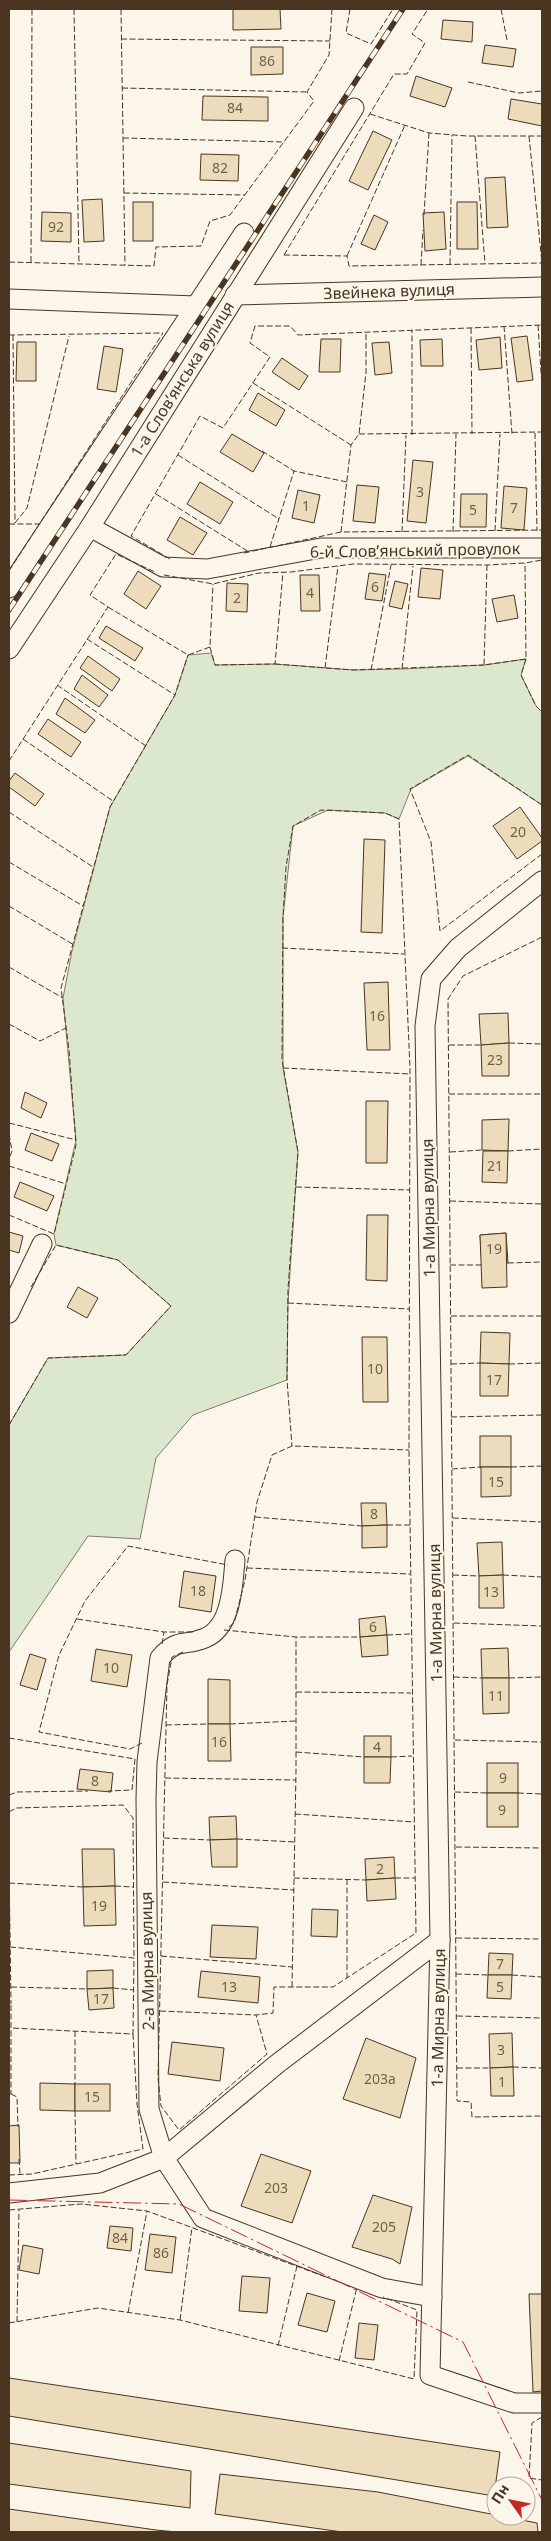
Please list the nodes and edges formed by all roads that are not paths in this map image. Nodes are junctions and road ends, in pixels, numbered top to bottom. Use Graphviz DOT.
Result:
graph roads {
  1 [pos="354,108"];
  2 [pos="244,233"];
  3 [pos="542,287"];
  4 [pos="235,295"];
  5 [pos="9,299"];
  6 [pos="196,306"];
  7 [pos="90,527"];
  8 [pos="542,548"];
  9 [pos="9,588"];
  10 [pos="9,649"];
  11 [pos="542,880"];
  12 [pos="42,1244"];
  13 [pos="9,1313"];
  14 [pos="235,1560"];
  15 [pos="440,1940"];
  16 [pos="164,2158"];
  17 [pos="9,2193"];
  18 [pos="432,2297"];
  19 [pos="542,2404"];
  1 -- 4 [label="street, 1-а Слов’янська вулиця"];
  2 -- 6 [label="street"];
  3 -- 4 [label="street, Звейнека вулиця"];
  4 -- 7 [label="street, 1-а Слов’янська вулиця"];
  5 -- 6 [label="street"];
  6 -- 9 [label="street"];
  7 -- 8 [label="street, 6-й Слов’янський провулок"];
  7 -- 10 [label="street, 1-а Слов’янська вулиця"];
  11 -- 15 [label="street, 1-а Мирна вулиця"];
  12 -- 13 [label="street"];
  14 -- 16 [label="street, 2-а Мирна вулиця"];
  15 -- 16 [label="street"];
  15 -- 18 [label="street, 1-а Мирна вулиця"];
  16 -- 17 [label="street"];
  16 -- 18 [label="street, 2-а Мирна вулиця"];
  18 -- 19 [label="street, 1-а Мирна вулиця"];
}
